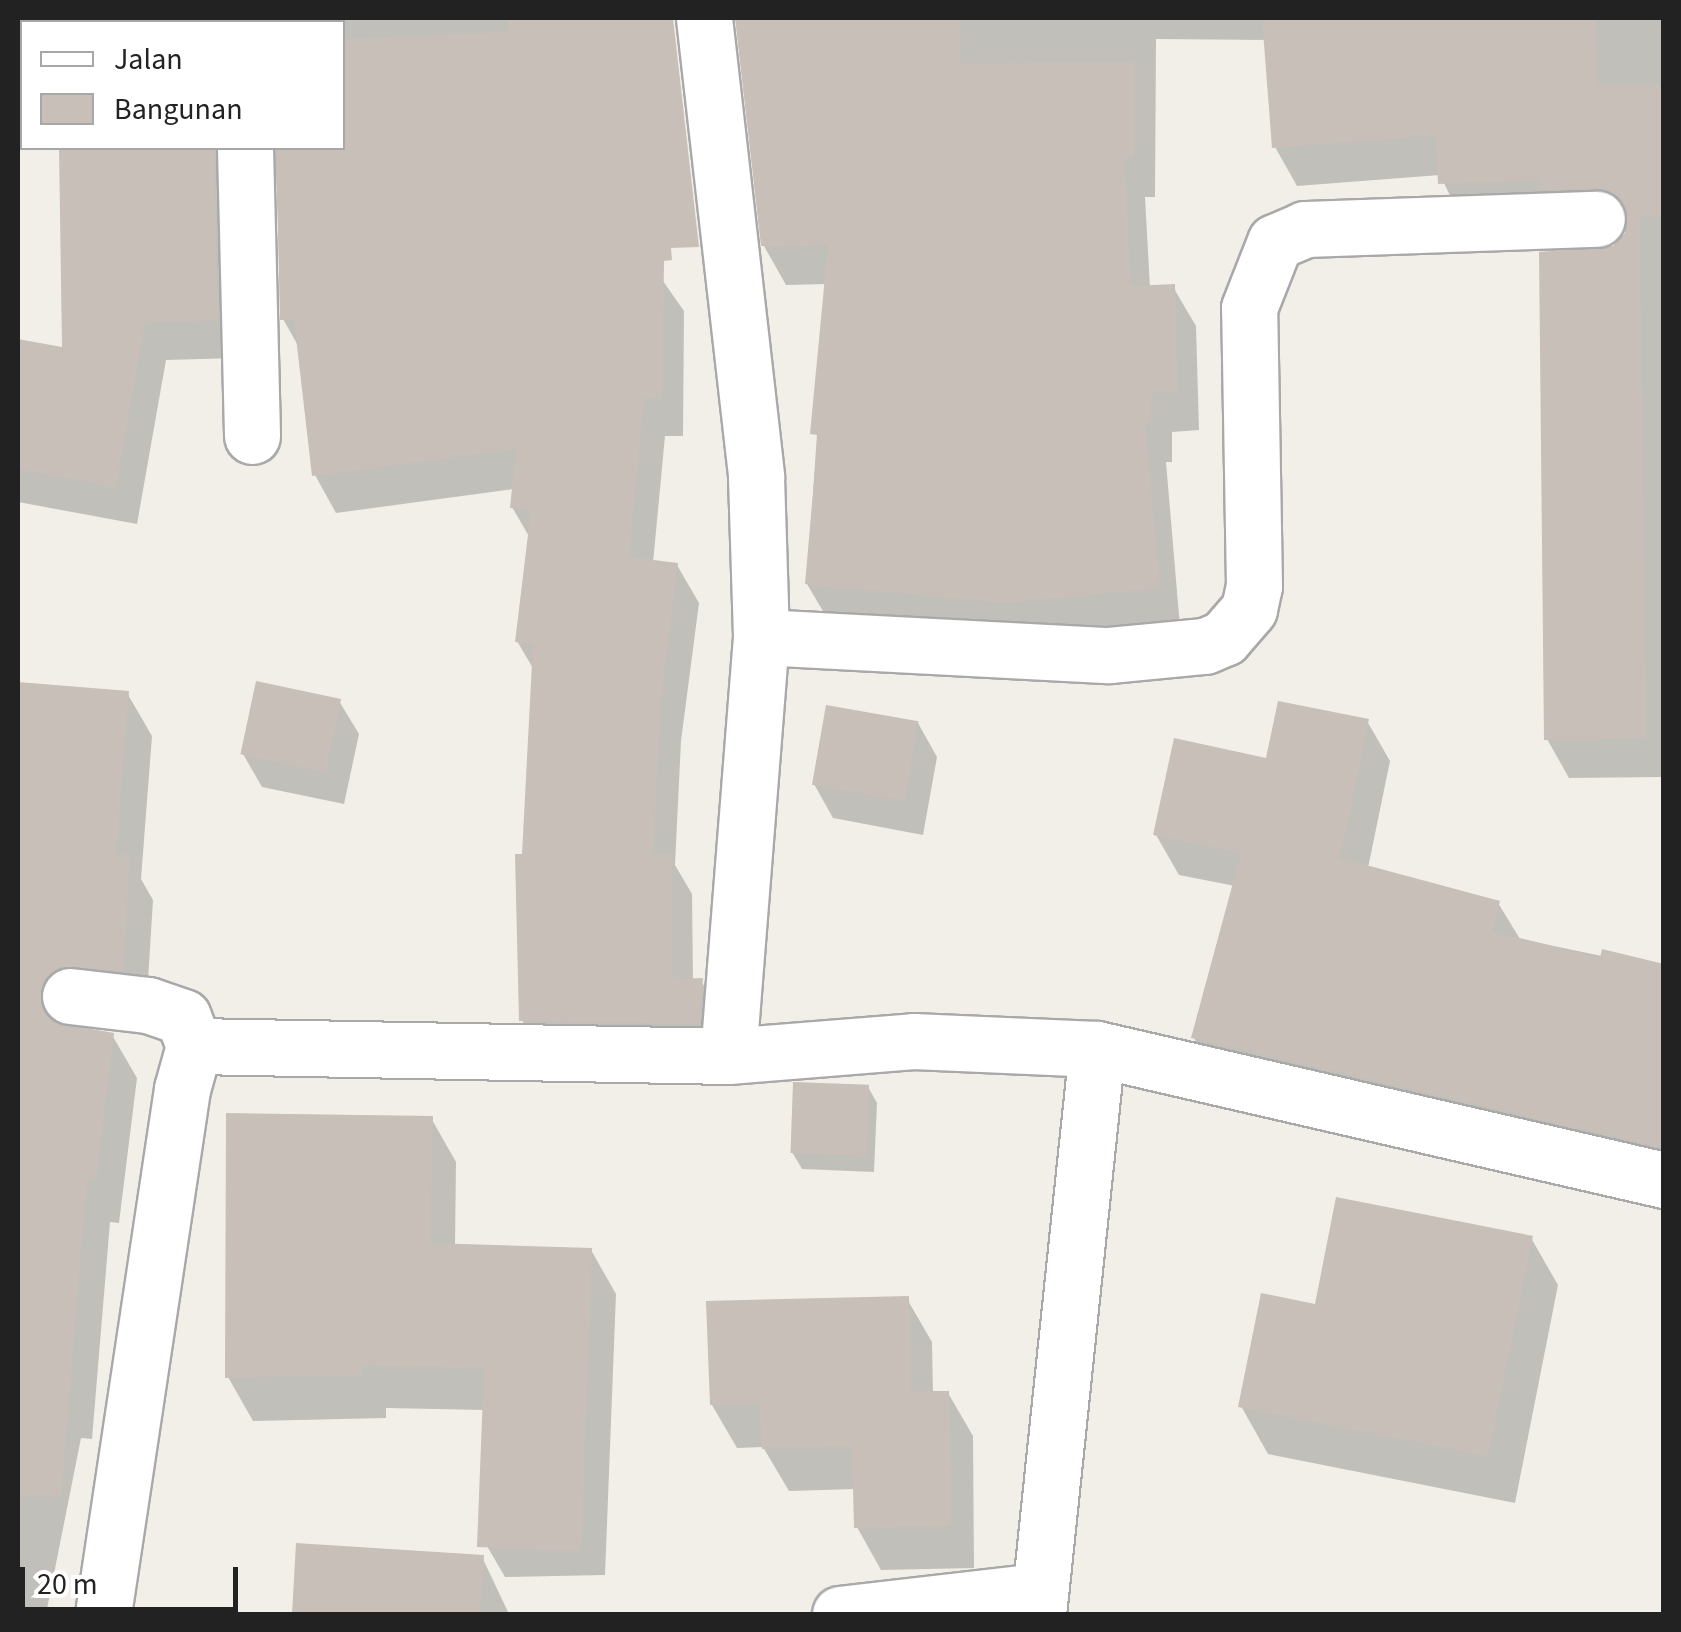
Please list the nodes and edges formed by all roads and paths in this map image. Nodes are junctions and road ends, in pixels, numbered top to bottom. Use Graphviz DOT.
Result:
graph roads {
  1 [pos="704,18"];
  2 [pos="245,150"];
  3 [pos="1597,219"];
  4 [pos="252,436"];
  5 [pos="760,638"];
  6 [pos="70,996"];
  7 [pos="194,1046"];
  8 [pos="1097,1049"];
  9 [pos="728,1056"];
  10 [pos="1664,1180"];
  11 [pos="1039,1603"];
  12 [pos="103,1614"];
  13 [pos="840,1614"];
  1 -- 5 [label="street"];
  2 -- 4 [label="street"];
  3 -- 5 [label="street"];
  5 -- 9 [label="street"];
  6 -- 7 [label="street"];
  7 -- 9 [label="street"];
  7 -- 12 [label="street"];
  8 -- 9 [label="street"];
  8 -- 10 [label="street"];
  8 -- 11 [label="street"];
  11 -- 13 [label="street"];
}
